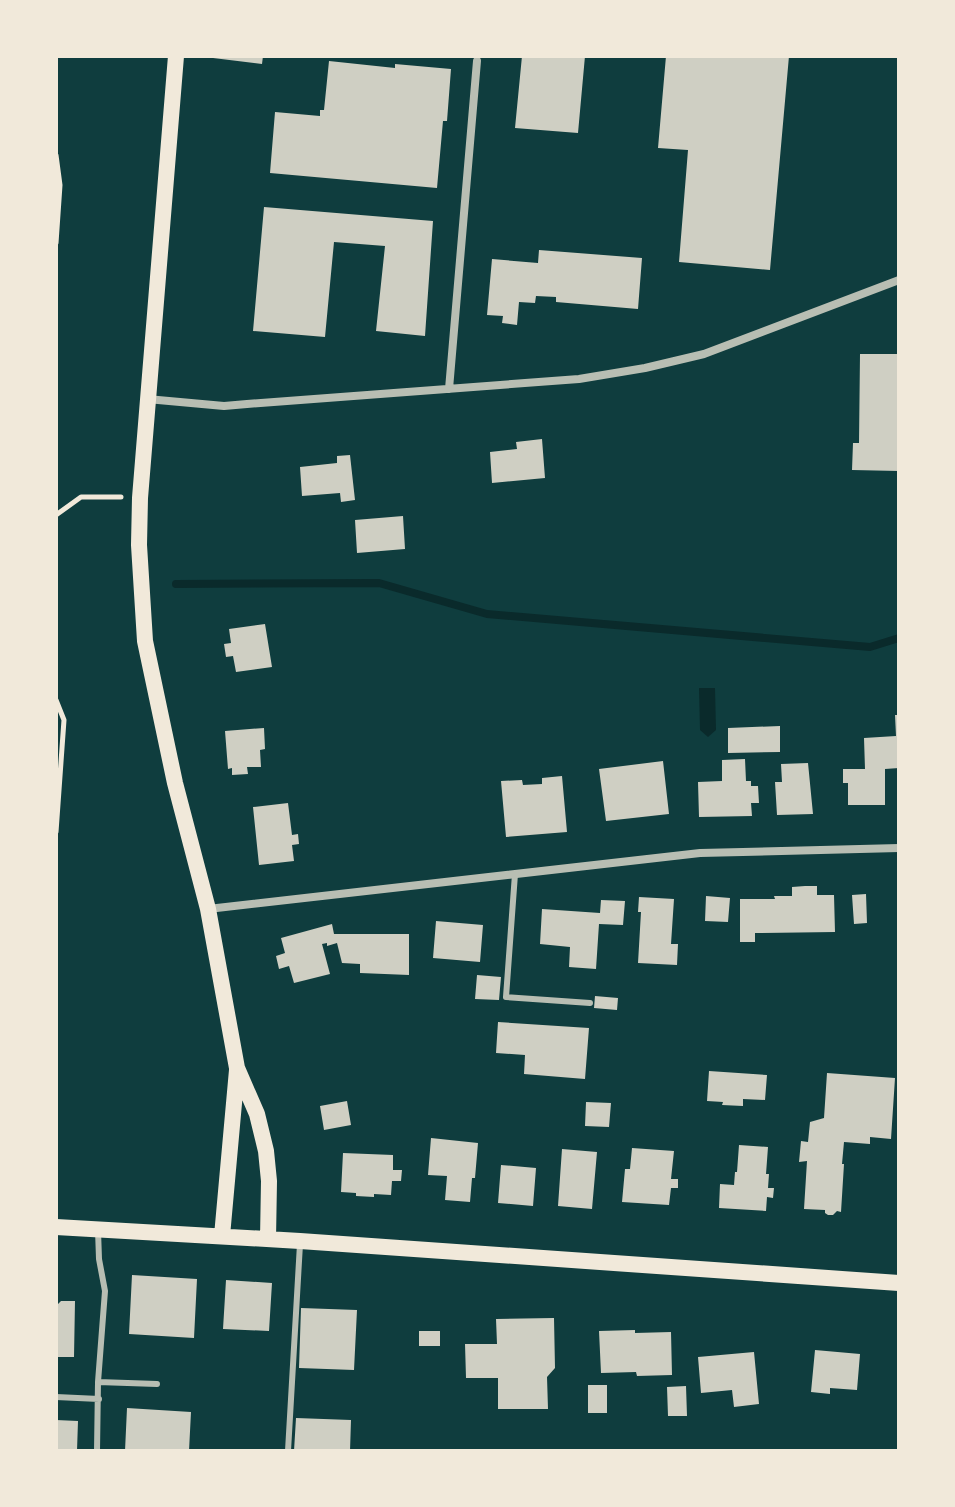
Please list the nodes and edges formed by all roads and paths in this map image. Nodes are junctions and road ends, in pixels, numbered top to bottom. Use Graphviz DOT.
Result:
graph roads {
  1 [pos="176,56"];
  2 [pos="477,61"];
  3 [pos="56,155"];
  4 [pos="58,185"];
  5 [pos="56,243"];
  6 [pos="899,280"];
  7 [pos="449,389"];
  8 [pos="147,399"];
  9 [pos="140,498"];
  10 [pos="56,515"];
  11 [pos="56,700"];
  12 [pos="56,832"];
  13 [pos="899,848"];
  14 [pos="515,874"];
  15 [pos="208,909"];
  16 [pos="590,1003"];
  17 [pos="237,1068"];
  18 [pos="56,1227"];
  19 [pos="98,1230"];
  20 [pos="222,1236"];
  21 [pos="268,1239"];
  22 [pos="300,1241"];
  23 [pos="899,1283"];
  24 [pos="98,1382"];
  25 [pos="157,1384"];
  26 [pos="56,1397"];
  27 [pos="99,1399"];
  28 [pos="97,1451"];
  29 [pos="288,1451"];
  1 -- 8 [label="main road"];
  2 -- 7 [label="street"];
  3 -- 4 [label="path"];
  4 -- 5 [label="path"];
  6 -- 7 [label="street"];
  7 -- 8 [label="street"];
  8 -- 9 [label="main road"];
  9 -- 10 [label="path"];
  9 -- 15 [label="main road"];
  11 -- 12 [label="path"];
  13 -- 14 [label="street"];
  14 -- 15 [label="street"];
  14 -- 16 [label="lane"];
  15 -- 17 [label="main road"];
  17 -- 20 [label="main road"];
  17 -- 21 [label="main road"];
  18 -- 19 [label="main road"];
  19 -- 20 [label="main road"];
  19 -- 24 [label="lane"];
  20 -- 21 [label="main road"];
  21 -- 22 [label="main road"];
  22 -- 23 [label="main road"];
  22 -- 29 [label="lane"];
  24 -- 25 [label="lane"];
  24 -- 27 [label="lane"];
  26 -- 27 [label="lane"];
  27 -- 28 [label="lane"];
}
